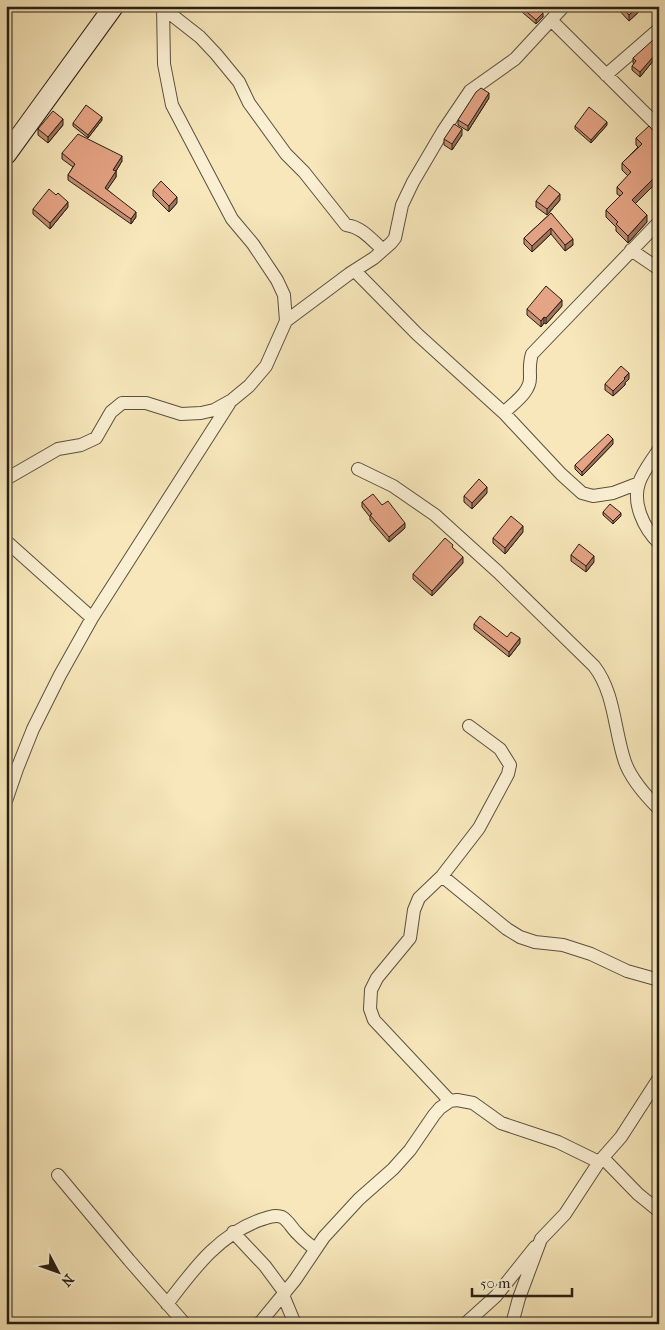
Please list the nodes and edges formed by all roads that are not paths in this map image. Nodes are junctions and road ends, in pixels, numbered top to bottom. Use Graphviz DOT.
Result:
graph roads {
  1 [pos="114,6"];
  2 [pos="564,6"];
  3 [pos="163,7"];
  4 [pos="552,21"];
  5 [pos="659,29"];
  6 [pos="606,75"];
  7 [pos="659,127"];
  8 [pos="6,156"];
  9 [pos="659,222"];
  10 [pos="383,250"];
  11 [pos="631,250"];
  12 [pos="659,269"];
  13 [pos="355,271"];
  14 [pos="286,321"];
  15 [pos="232,400"];
  16 [pos="504,413"];
  17 [pos="659,449"];
  18 [pos="358,469"];
  19 [pos="6,479"];
  20 [pos="639,483"];
  21 [pos="6,540"];
  22 [pos="659,543"];
  23 [pos="92,618"];
  24 [pos="469,726"];
  25 [pos="6,802"];
  26 [pos="659,809"];
  27 [pos="442,876"];
  28 [pos="659,980"];
  29 [pos="659,1078"];
  30 [pos="450,1101"];
  31 [pos="601,1160"];
  32 [pos="58,1175"];
  33 [pos="659,1211"];
  34 [pos="233,1232"];
  35 [pos="542,1240"];
  36 [pos="315,1249"];
  37 [pos="284,1294"];
  38 [pos="167,1304"];
  39 [pos="185,1324"];
  40 [pos="259,1324"];
  41 [pos="295,1324"];
  42 [pos="465,1324"];
  43 [pos="512,1324"];
  1 -- 8 [label="street"];
  2 -- 4 [label="street"];
  3 -- 10 [label="street"];
  3 -- 14 [label="street"];
  4 -- 6 [label="street"];
  4 -- 10 [label="street"];
  5 -- 6 [label="street"];
  6 -- 7 [label="street"];
  9 -- 11 [label="street"];
  10 -- 13 [label="street"];
  11 -- 12 [label="street"];
  11 -- 16 [label="street"];
  13 -- 14 [label="street"];
  13 -- 16 [label="street"];
  14 -- 15 [label="street"];
  15 -- 19 [label="street"];
  15 -- 23 [label="street"];
  16 -- 20 [label="street"];
  17 -- 20 [label="street"];
  18 -- 26 [label="street"];
  20 -- 22 [label="street"];
  21 -- 23 [label="street"];
  23 -- 25 [label="street"];
  24 -- 27 [label="street"];
  27 -- 28 [label="street"];
  27 -- 30 [label="street"];
  29 -- 31 [label="street"];
  30 -- 31 [label="street"];
  30 -- 36 [label="street"];
  31 -- 33 [label="street"];
  31 -- 35 [label="street"];
  32 -- 38 [label="street"];
  34 -- 36 [label="street"];
  34 -- 37 [label="street"];
  34 -- 38 [label="street"];
  35 -- 42 [label="street"];
  35 -- 43 [label="street"];
  36 -- 37 [label="street"];
  37 -- 40 [label="street"];
  37 -- 41 [label="street"];
  38 -- 39 [label="street"];
}
